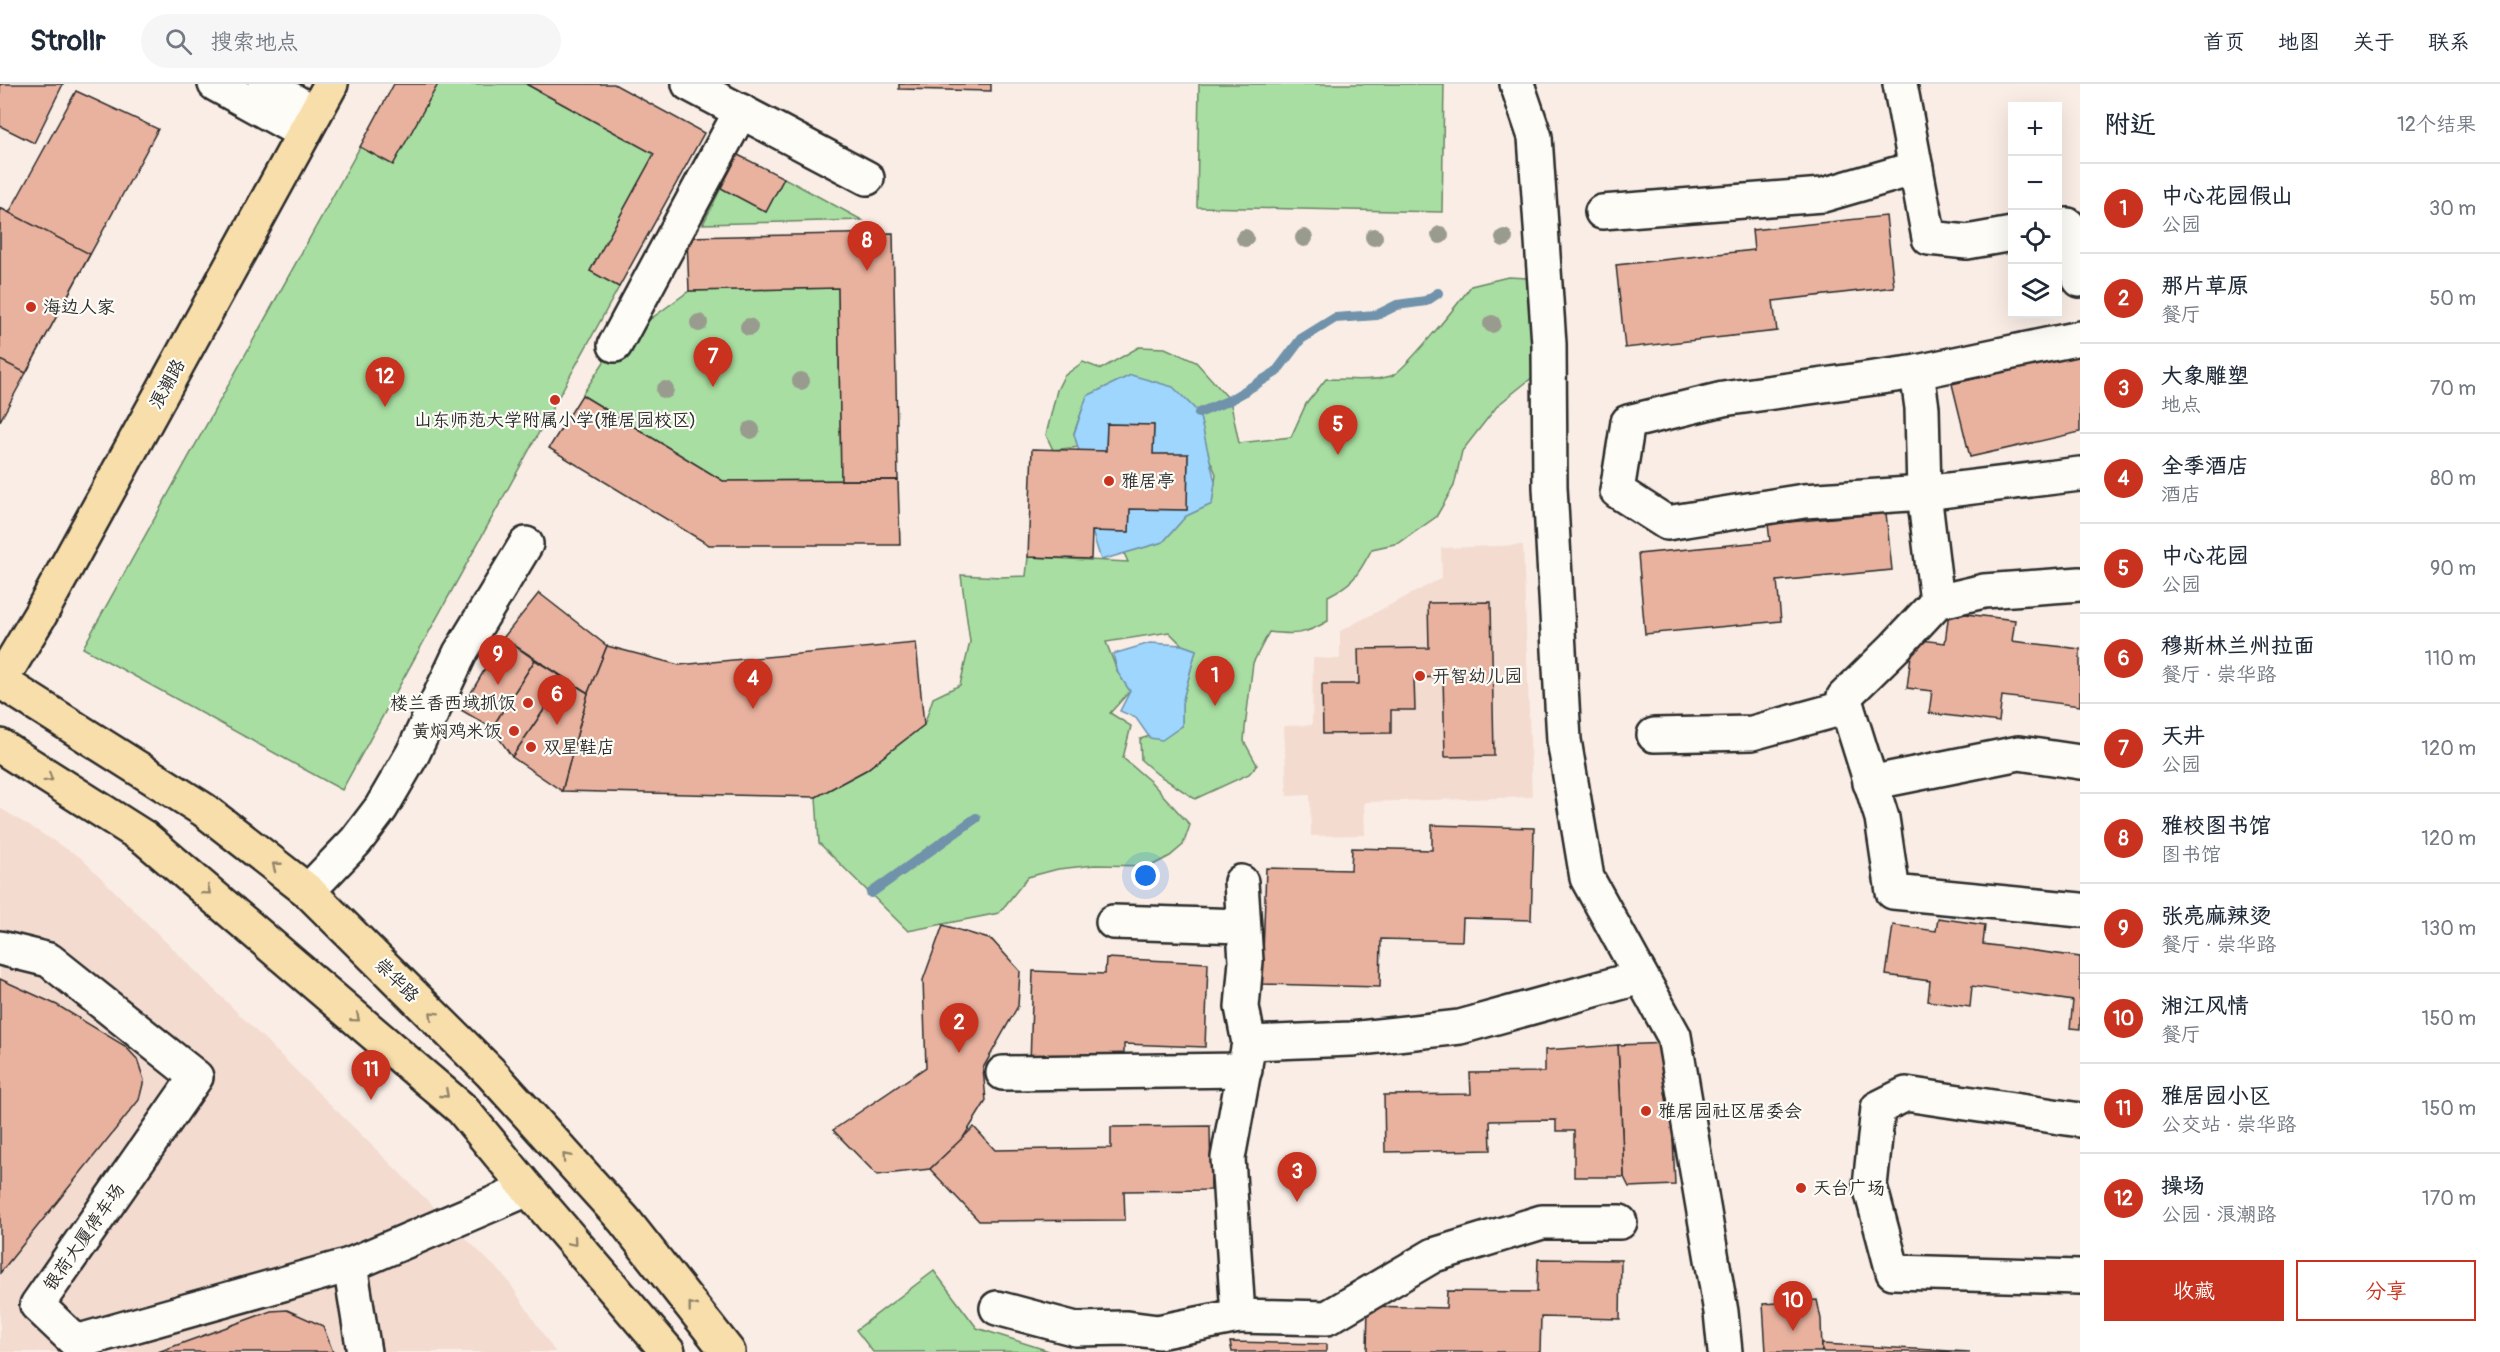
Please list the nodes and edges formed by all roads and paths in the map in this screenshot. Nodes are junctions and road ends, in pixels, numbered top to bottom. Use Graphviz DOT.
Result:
graph roads {
  1 [pos="215,84"];
  2 [pos="265,84"];
  3 [pos="331,84"];
  4 [pos="689,84"];
  5 [pos="1517,84"];
  6 [pos="1900,84"];
  7 [pos="741,111"];
  8 [pos="310,123"];
  9 [pos="1916,168"];
  10 [pos="867,178"];
  11 [pos="1602,212"];
  12 [pos="2062,226"];
  13 [pos="2008,235"];
  14 [pos="2080,280"];
  15 [pos="2080,338"];
  16 [pos="615,345"];
  17 [pos="1917,372"];
  18 [pos="2080,474"];
  19 [pos="1924,493"];
  20 [pos="526,544"];
  21 [pos="2080,584"];
  22 [pos="1937,602"];
  23 [pos="0,682"];
  24 [pos="1847,706"];
  25 [pos="1654,735"];
  26 [pos="0,746"];
  27 [pos="2080,762"];
  28 [pos="1870,783"];
  29 [pos="1241,882"];
  30 [pos="308,891"];
  31 [pos="2080,910"];
  32 [pos="1113,922"];
  33 [pos="1243,926"];
  34 [pos="0,948"];
  35 [pos="1641,976"];
  36 [pos="1247,1056"];
  37 [pos="1003,1073"];
  38 [pos="2080,1120"];
  39 [pos="528,1189"];
  40 [pos="1620,1222"];
  41 [pos="350,1265"];
  42 [pos="2080,1277"];
  43 [pos="997,1308"];
  44 [pos="1238,1316"];
  45 [pos="364,1352"];
  46 [pos="668,1352"];
  47 [pos="728,1352"];
  48 [pos="1725,1352"];
  1 -- 8 [label="street"];
  2 -- 8 [label="street"];
  3 -- 8 [label="main road, 浪潮路"];
  4 -- 7 [label="street"];
  5 -- 35 [label="street"];
  6 -- 9 [label="street"];
  7 -- 10 [label="street"];
  7 -- 16 [label="street"];
  8 -- 23 [label="main road, 浪潮路"];
  9 -- 11 [label="street"];
  9 -- 13 [label="street"];
  12 -- 14 [label="street"];
  15 -- 17 [label="street"];
  17 -- 19 [label="street"];
  17 -- 19 [label="street"];
  18 -- 19 [label="street"];
  19 -- 22 [label="street"];
  20 -- 30 [label="street"];
  21 -- 22 [label="street"];
  22 -- 24 [label="street"];
  30 -- 23 [label="main road, 崇华路, one-way"];
  24 -- 25 [label="street"];
  24 -- 28 [label="street"];
  26 -- 39 [label="main road, one-way"];
  27 -- 28 [label="street"];
  28 -- 31 [label="street"];
  29 -- 33 [label="street"];
  47 -- 30 [label="main road, 崇华路, one-way"];
  32 -- 33 [label="street"];
  33 -- 36 [label="street"];
  34 -- 41 [label="street, 银荷大厦停车场"];
  35 -- 36 [label="street"];
  35 -- 48 [label="street"];
  36 -- 37 [label="street"];
  36 -- 44 [label="street"];
  38 -- 42 [label="street"];
  39 -- 41 [label="street, 银荷大厦停车场"];
  39 -- 46 [label="main road, one-way"];
  40 -- 44 [label="street"];
  41 -- 45 [label="street"];
  43 -- 44 [label="street"];
}
